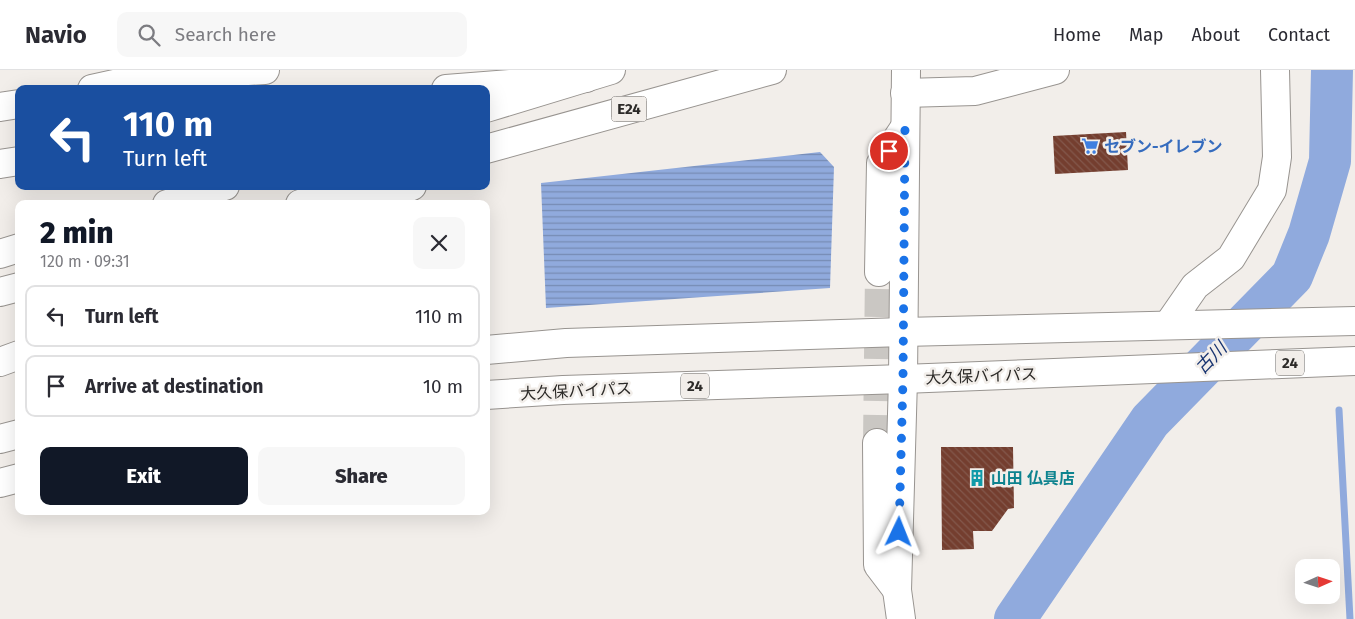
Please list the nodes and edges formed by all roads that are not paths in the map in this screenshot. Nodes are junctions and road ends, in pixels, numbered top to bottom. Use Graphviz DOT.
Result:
graph roads {
  1 [pos="265,70"];
  2 [pos="612,70"];
  3 [pos="772,70"];
  4 [pos="1055,70"];
  5 [pos="1275,70"];
  6 [pos="140,74"];
  7 [pos="586,78"];
  8 [pos="906,81"];
  9 [pos="105,85"];
  10 [pos="490,86"];
  11 [pos="15,105"];
  12 [pos="0,107"];
  13 [pos="490,107"];
  14 [pos="905,127"];
  15 [pos="522,138"];
  16 [pos="490,148"];
  17 [pos="490,152"];
  18 [pos="15,162"];
  19 [pos="0,164"];
  20 [pos="212,190"];
  21 [pos="347,190"];
  22 [pos="403,190"];
  23 [pos="180,200"];
  24 [pos="313,200"];
  25 [pos="380,200"];
  26 [pos="15,249"];
  27 [pos="0,254"];
  28 [pos="879,272"];
  29 [pos="15,288"];
  30 [pos="0,292"];
  31 [pos="1355,321"];
  32 [pos="1168,326"];
  33 [pos="903,332"];
  34 [pos="490,350"];
  35 [pos="15,356"];
  36 [pos="1355,361"];
  37 [pos="0,362"];
  38 [pos="903,379"];
  39 [pos="490,396"];
  40 [pos="15,435"];
  41 [pos="0,439"];
  42 [pos="877,443"];
  43 [pos="15,479"];
  44 [pos="0,483"];
  45 [pos="897,590"];
  46 [pos="901,619"];
  1 -- 6 [label="main road"];
  2 -- 7 [label="main road"];
  3 -- 15 [label="main road, E24"];
  4 -- 8 [label="main road"];
  5 -- 32 [label="main road"];
  6 -- 9 [label="main road"];
  7 -- 10 [label="main road"];
  7 -- 13 [label="main road"];
  8 -- 14 [label="main road"];
  11 -- 12 [label="main road"];
  14 -- 28 [label="main road"];
  14 -- 33 [label="main road"];
  15 -- 16 [label="main road, E24"];
  15 -- 17 [label="main road"];
  18 -- 19 [label="main road"];
  20 -- 23 [label="main road"];
  21 -- 24 [label="main road"];
  22 -- 25 [label="main road"];
  26 -- 27 [label="main road"];
  29 -- 30 [label="main road"];
  31 -- 32 [label="main road"];
  32 -- 33 [label="main road"];
  33 -- 34 [label="main road"];
  33 -- 38 [label="main road"];
  35 -- 37 [label="main road"];
  36 -- 38 [label="main road, 大久保バイパス / 24"];
  38 -- 39 [label="main road, 大久保バイパス / 24"];
  38 -- 45 [label="main road"];
  40 -- 41 [label="main road"];
  42 -- 45 [label="main road"];
  43 -- 44 [label="main road"];
  45 -- 46 [label="main road"];
}
